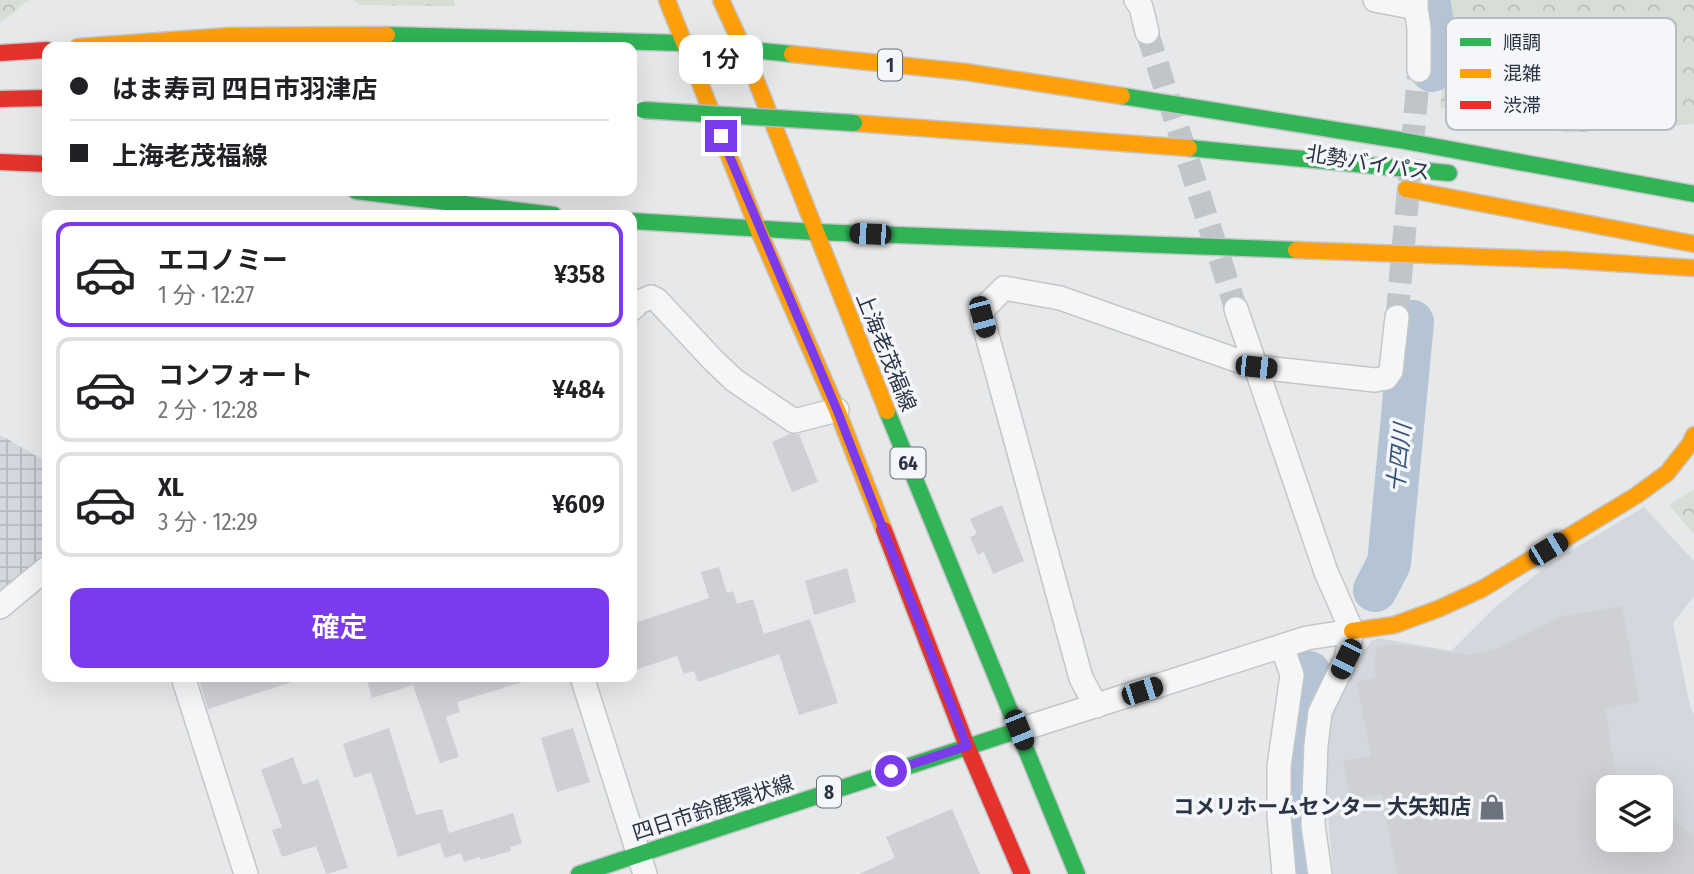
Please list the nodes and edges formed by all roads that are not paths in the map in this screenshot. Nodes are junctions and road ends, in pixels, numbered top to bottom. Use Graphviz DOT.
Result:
graph roads {
  1 [pos="667,0"];
  2 [pos="722,0"];
  3 [pos="1375,0"];
  4 [pos="1142,2"];
  5 [pos="1416,4"];
  6 [pos="1147,32"];
  7 [pos="147,42"];
  8 [pos="684,43"];
  9 [pos="42,50"];
  10 [pos="744,50"];
  11 [pos="0,53"];
  12 [pos="1419,71"];
  13 [pos="42,98"];
  14 [pos="0,99"];
  15 [pos="637,110"];
  16 [pos="1033,135"];
  17 [pos="0,162"];
  18 [pos="42,164"];
  19 [pos="1461,174"];
  20 [pos="1312,176"];
  21 [pos="1539,182"];
  22 [pos="1390,187"];
  23 [pos="1694,194"];
  24 [pos="397,196"];
  25 [pos="1694,202"];
  26 [pos="513,210"];
  27 [pos="637,220"];
  28 [pos="758,229"];
  29 [pos="815,232"];
  30 [pos="1694,244"];
  31 [pos="1694,268"];
  32 [pos="637,304"];
  33 [pos="1237,309"];
  34 [pos="1396,317"];
  35 [pos="1256,367"];
  36 [pos="837,410"];
  37 [pos="1694,435"];
  38 [pos="42,572"];
  39 [pos="0,607"];
  40 [pos="1352,631"];
  41 [pos="1282,646"];
  42 [pos="185,682"];
  43 [pos="584,682"];
  44 [pos="1096,705"];
  45 [pos="1019,730"];
  46 [pos="967,746"];
  47 [pos="642,864"];
  48 [pos="1302,871"];
  49 [pos="246,874"];
  50 [pos="579,874"];
  51 [pos="1022,874"];
  52 [pos="1077,874"];
  1 -- 8 [label="main road, 64"];
  2 -- 10 [label="main road, 上海老茂福線 / 64"];
  3 -- 5 [label="street"];
  4 -- 6 [label="street"];
  5 -- 12 [label="street"];
  7 -- 8 [label="main road, 1"];
  8 -- 10 [label="main road, 1"];
  8 -- 28 [label="main road, 64"];
  9 -- 11 [label="main road"];
  10 -- 23 [label="main road, 1"];
  10 -- 29 [label="main road, 上海老茂福線 / 64"];
  13 -- 14 [label="main road"];
  15 -- 16 [label="main road, 北勢バイパス, bridge"];
  16 -- 19 [label="main road, 北勢バイパス"];
  16 -- 20 [label="main road, 北勢バイパス"];
  17 -- 18 [label="main road"];
  21 -- 25 [label="main road"];
  22 -- 30 [label="main road, 北勢バイパス"];
  24 -- 26 [label="main road"];
  27 -- 28 [label="main road"];
  28 -- 29 [label="main road"];
  28 -- 36 [label="main road, 64"];
  29 -- 31 [label="main road"];
  29 -- 45 [label="main road, 上海老茂福線 / 64"];
  32 -- 36 [label="street"];
  33 -- 35 [label="street"];
  34 -- 35 [label="street"];
  35 -- 40 [label="street"];
  35 -- 44 [label="street"];
  36 -- 46 [label="main road, 64"];
  37 -- 40 [label="main road"];
  38 -- 39 [label="street"];
  40 -- 41 [label="street"];
  40 -- 48 [label="street"];
  41 -- 44 [label="street"];
  41 -- 48 [label="street"];
  42 -- 49 [label="street"];
  43 -- 47 [label="street"];
  44 -- 45 [label="street"];
  45 -- 46 [label="main road, 四日市鈴鹿環状線 / 8"];
  45 -- 52 [label="main road, 上海老茂福線 / 64"];
  46 -- 47 [label="main road, 四日市鈴鹿環状線 / 8"];
  46 -- 51 [label="main road, 64"];
  47 -- 50 [label="main road, 四日市鈴鹿環状線 / 8"];
}
